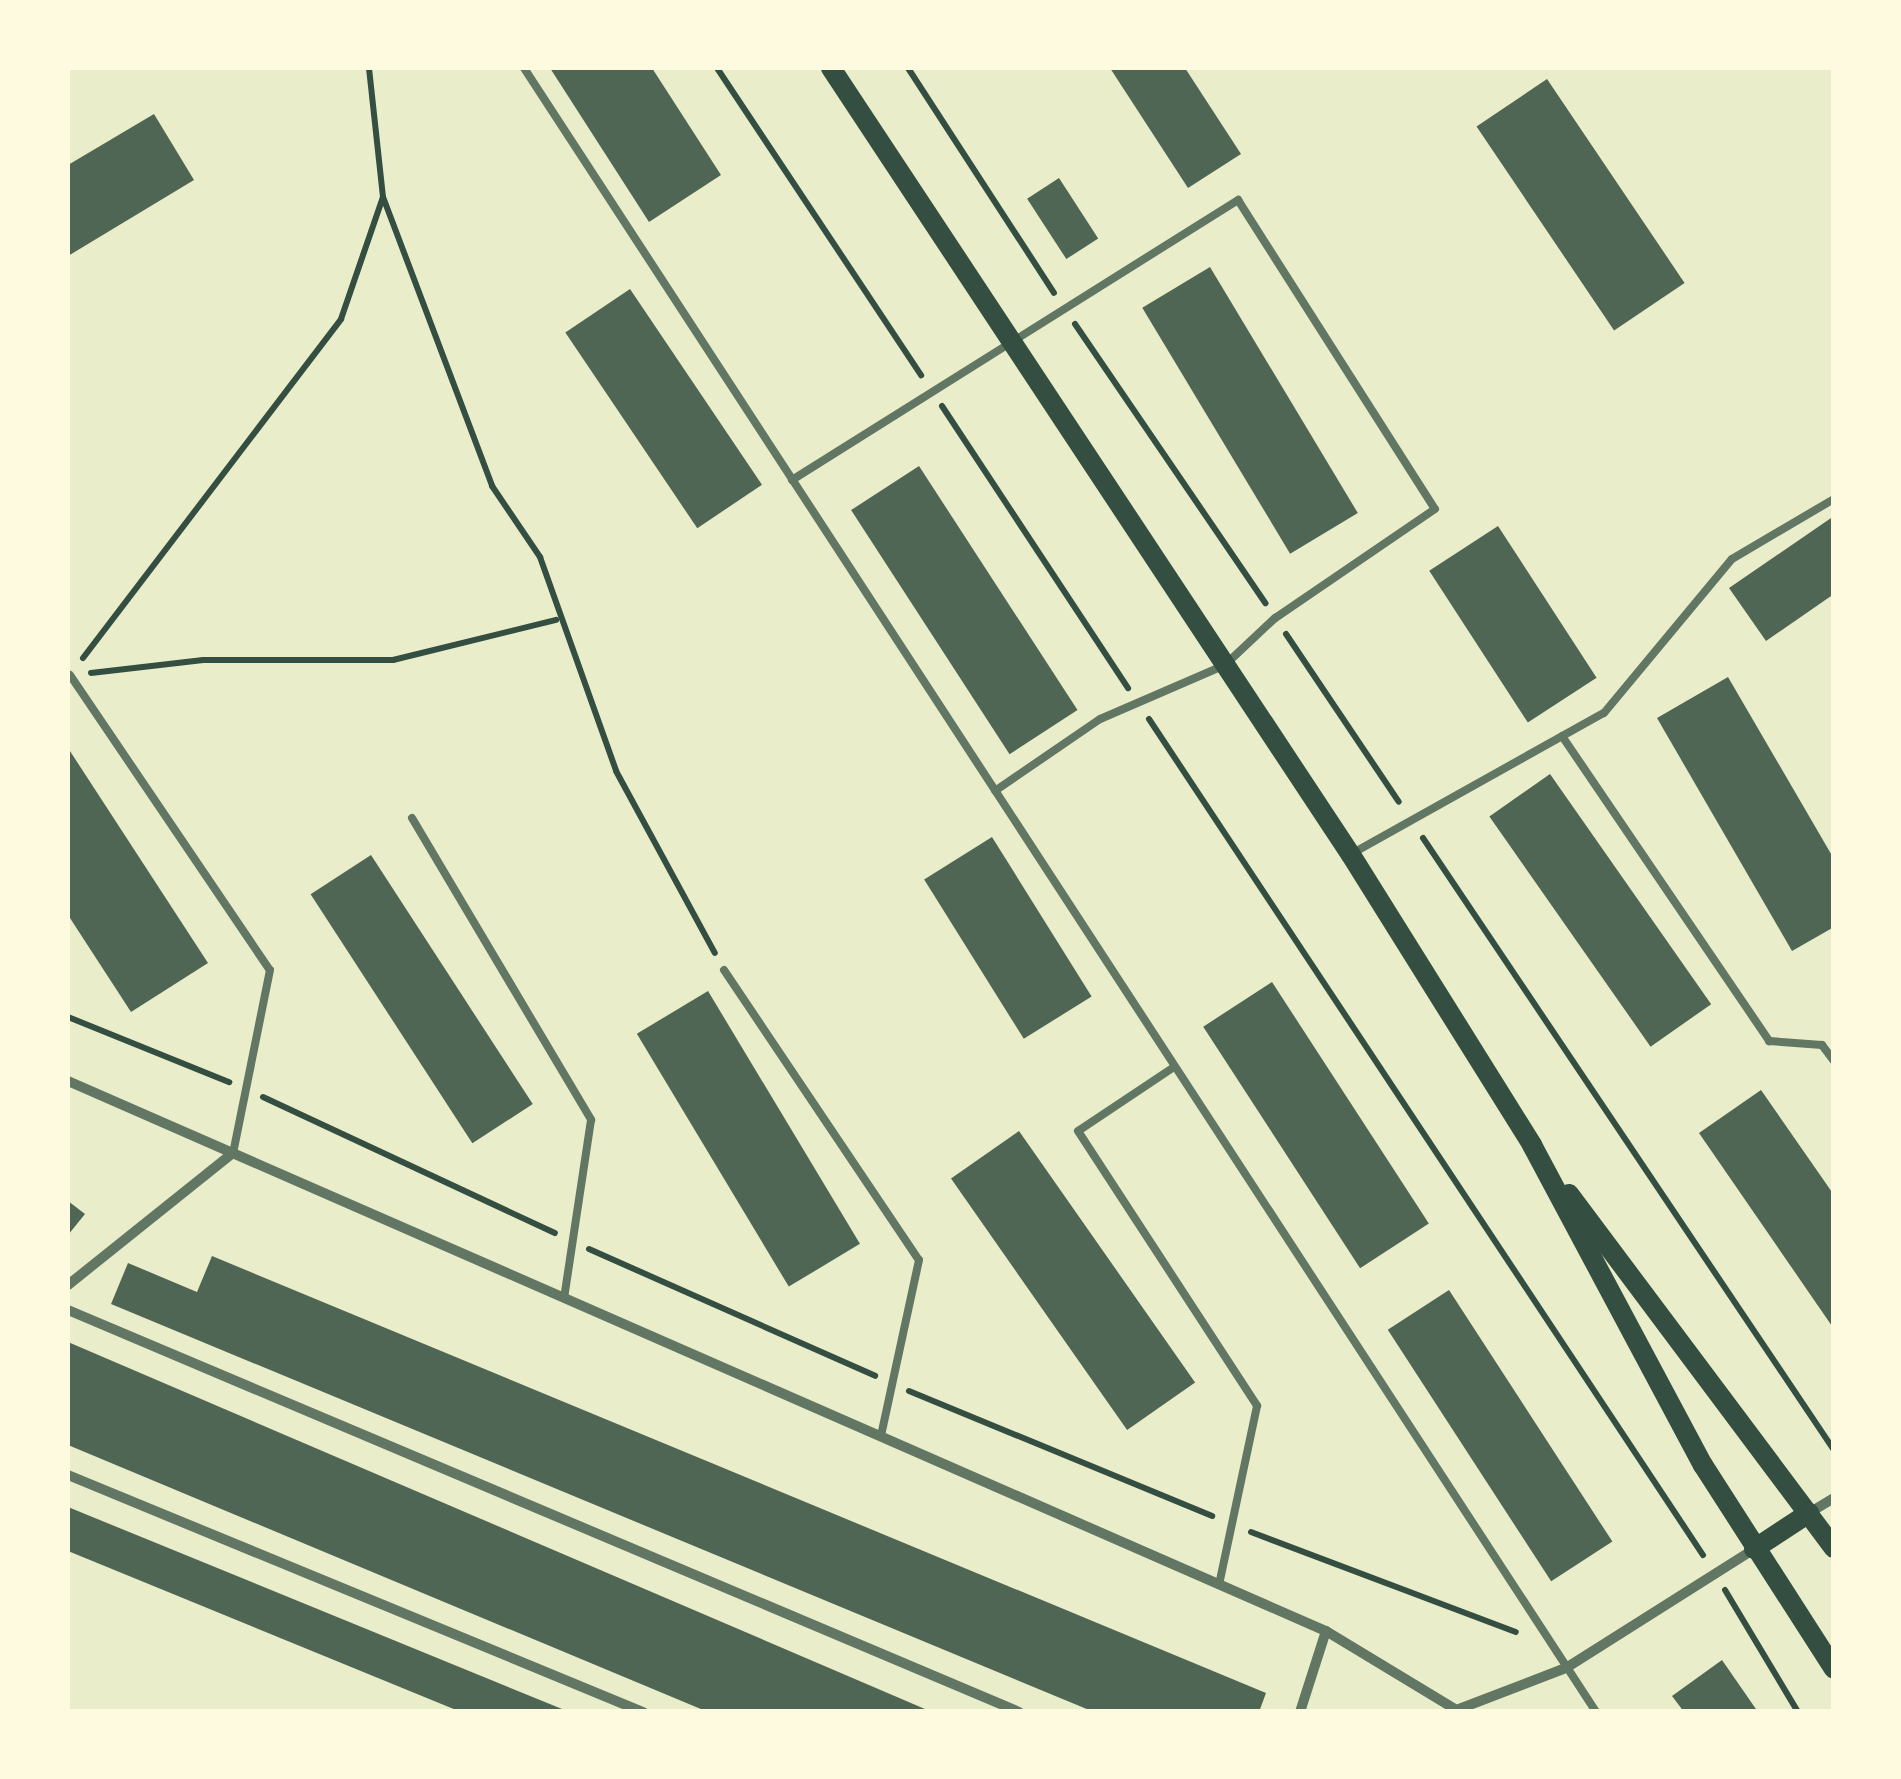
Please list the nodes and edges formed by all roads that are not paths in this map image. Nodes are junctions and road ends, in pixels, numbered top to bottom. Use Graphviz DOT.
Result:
graph roads {
  1 [pos="524,68"];
  2 [pos="831,68"];
  3 [pos="1012,342"];
  4 [pos="792,480"];
  5 [pos="1834,499"];
  6 [pos="1225,665"];
  7 [pos="70,676"];
  8 [pos="1562,736"];
  9 [pos="994,792"];
  10 [pos="412,818"];
  11 [pos="1350,855"];
  12 [pos="724,970"];
  13 [pos="1834,1061"];
  14 [pos="1174,1067"];
  15 [pos="68,1081"];
  16 [pos="1532,1145"];
  17 [pos="234,1153"];
  18 [pos="68,1285"];
  19 [pos="564,1298"];
  20 [pos="68,1310"];
  21 [pos="881,1436"];
  22 [pos="68,1475"];
  23 [pos="1834,1498"];
  24 [pos="1809,1513"];
  25 [pos="1834,1548"];
  26 [pos="1754,1549"];
  27 [pos="1219,1585"];
  28 [pos="1326,1631"];
  29 [pos="1566,1668"];
  30 [pos="1834,1670"];
  31 [pos="1459,1710"];
  32 [pos="643,1712"];
  33 [pos="1019,1712"];
  34 [pos="1300,1712"];
  35 [pos="1596,1712"];
  1 -- 4 [label="lane"];
  2 -- 3 [label="main road"];
  3 -- 4 [label="lane"];
  3 -- 6 [label="main road"];
  3 -- 6 [label="lane"];
  4 -- 9 [label="lane"];
  5 -- 8 [label="lane"];
  6 -- 9 [label="lane"];
  6 -- 11 [label="main road"];
  7 -- 17 [label="lane"];
  8 -- 11 [label="lane"];
  8 -- 13 [label="lane"];
  9 -- 14 [label="lane"];
  10 -- 19 [label="lane"];
  11 -- 16 [label="main road"];
  12 -- 21 [label="lane"];
  14 -- 27 [label="lane"];
  14 -- 29 [label="lane"];
  15 -- 17 [label="street"];
  16 -- 24 [label="main road"];
  16 -- 26 [label="main road"];
  17 -- 18 [label="street"];
  17 -- 19 [label="street"];
  19 -- 21 [label="street"];
  20 -- 33 [label="street"];
  21 -- 27 [label="street"];
  22 -- 32 [label="street"];
  23 -- 24 [label="street"];
  24 -- 25 [label="main road"];
  24 -- 26 [label="main road"];
  26 -- 29 [label="street"];
  26 -- 30 [label="main road"];
  27 -- 28 [label="street"];
  28 -- 31 [label="street"];
  28 -- 34 [label="street"];
  29 -- 31 [label="street"];
  29 -- 35 [label="lane"];
}
